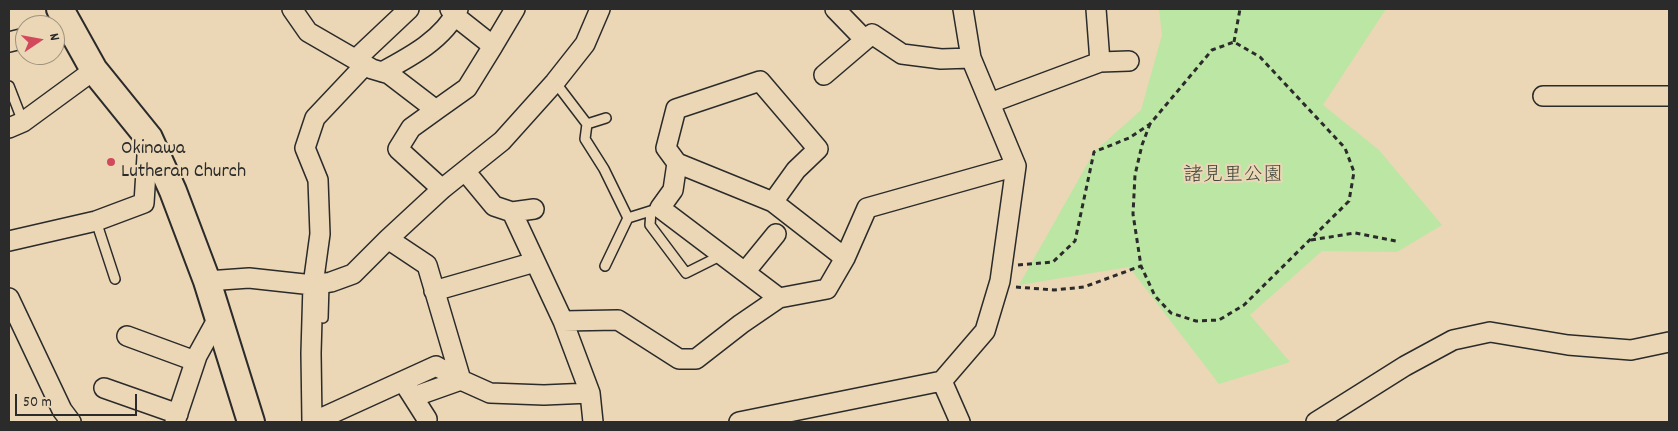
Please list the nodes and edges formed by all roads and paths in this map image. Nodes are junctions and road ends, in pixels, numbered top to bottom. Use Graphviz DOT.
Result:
graph roads {
  1 [pos="292,9"];
  2 [pos="409,9"];
  3 [pos="515,9"];
  4 [pos="600,9"];
  5 [pos="835,9"];
  6 [pos="963,9"];
  7 [pos="1096,9"];
  8 [pos="1240,9"];
  9 [pos="454,11"];
  10 [pos="65,27"];
  11 [pos="865,40"];
  12 [pos="1234,42"];
  13 [pos="493,46"];
  14 [pos="971,58"];
  15 [pos="1129,61"];
  16 [pos="1100,62"];
  17 [pos="368,65"];
  18 [pos="94,70"];
  19 [pos="824,75"];
  20 [pos="555,82"];
  21 [pos="9,86"];
  22 [pos="1543,96"];
  23 [pos="1669,96"];
  24 [pos="990,103"];
  25 [pos="436,110"];
  26 [pos="606,118"];
  27 [pos="587,124"];
  28 [pos="1150,124"];
  29 [pos="16,125"];
  30 [pos="149,138"];
  31 [pos="677,163"];
  32 [pos="1016,166"];
  33 [pos="465,171"];
  34 [pos="712,178"];
  35 [pos="442,189"];
  36 [pos="673,190"];
  37 [pos="773,202"];
  38 [pos="534,209"];
  39 [pos="656,209"];
  40 [pos="512,212"];
  41 [pos="628,218"];
  42 [pos="96,221"];
  43 [pos="776,234"];
  44 [pos="388,239"];
  45 [pos="1310,240"];
  46 [pos="9,241"];
  47 [pos="1396,241"];
  48 [pos="722,255"];
  49 [pos="846,258"];
  50 [pos="535,262"];
  51 [pos="605,266"];
  52 [pos="1005,266"];
  53 [pos="1141,266"];
  54 [pos="745,272"];
  55 [pos="115,279"];
  56 [pos="207,281"];
  57 [pos="319,284"];
  58 [pos="434,291"];
  59 [pos="9,298"];
  60 [pos="779,298"];
  61 [pos="218,318"];
  62 [pos="323,318"];
  63 [pos="563,321"];
  64 [pos="127,336"];
  65 [pos="1669,342"];
  66 [pos="195,361"];
  67 [pos="461,380"];
  68 [pos="942,381"];
  69 [pos="104,388"];
  70 [pos="408,389"];
  71 [pos="590,393"];
  72 [pos="177,418"];
  73 [pos="427,420"];
  74 [pos="71,422"];
  75 [pos="251,422"];
  76 [pos="313,422"];
  77 [pos="593,422"];
  78 [pos="739,422"];
  79 [pos="960,422"];
  80 [pos="1316,422"];
  1 -- 17 [label="street"];
  2 -- 17 [label="street"];
  3 -- 13 [label="street"];
  4 -- 20 [label="street"];
  5 -- 11 [label="street"];
  6 -- 14 [label="street"];
  7 -- 16 [label="street"];
  8 -- 12 [label="path"];
  9 -- 13 [label="street"];
  9 -- 17 [label="street"];
  10 -- 18 [label="street"];
  11 -- 14 [label="street"];
  11 -- 19 [label="street"];
  12 -- 28 [label="path"];
  12 -- 45 [label="path"];
  13 -- 25 [label="street"];
  14 -- 24 [label="street"];
  15 -- 16 [label="street"];
  16 -- 24 [label="street"];
  17 -- 25 [label="street"];
  17 -- 57 [label="street"];
  18 -- 29 [label="street"];
  18 -- 30 [label="street"];
  20 -- 27 [label="lane"];
  20 -- 33 [label="street"];
  21 -- 29 [label="lane"];
  22 -- 23 [label="street"];
  24 -- 32 [label="street"];
  25 -- 35 [label="street"];
  26 -- 27 [label="lane"];
  27 -- 41 [label="lane"];
  28 -- 52 [label="path"];
  28 -- 53 [label="path"];
  30 -- 42 [label="street"];
  30 -- 56 [label="street"];
  31 -- 34 [label="street"];
  31 -- 36 [label="street"];
  31 -- 37 [label="street"];
  32 -- 49 [label="street"];
  32 -- 52 [label="street"];
  33 -- 35 [label="street"];
  33 -- 40 [label="street"];
  34 -- 36 [label="street"];
  34 -- 37 [label="street"];
  35 -- 44 [label="street"];
  36 -- 39 [label="street"];
  37 -- 49 [label="street"];
  38 -- 40 [label="street"];
  39 -- 41 [label="lane"];
  39 -- 48 [label="street"];
  39 -- 48 [label="lane"];
  40 -- 50 [label="street"];
  41 -- 51 [label="lane"];
  42 -- 46 [label="street"];
  42 -- 55 [label="lane"];
  43 -- 54 [label="street"];
  44 -- 57 [label="street"];
  44 -- 58 [label="street"];
  45 -- 47 [label="path"];
  45 -- 53 [label="path"];
  48 -- 54 [label="street"];
  49 -- 60 [label="street"];
  50 -- 58 [label="street"];
  50 -- 63 [label="street"];
  52 -- 53 [label="path"];
  52 -- 68 [label="street"];
  54 -- 60 [label="street"];
  56 -- 57 [label="street"];
  56 -- 61 [label="street"];
  57 -- 62 [label="lane"];
  57 -- 76 [label="street"];
  58 -- 67 [label="street"];
  59 -- 74 [label="street"];
  60 -- 63 [label="street"];
  61 -- 66 [label="street"];
  61 -- 75 [label="street"];
  63 -- 71 [label="street"];
  64 -- 66 [label="street"];
  65 -- 80 [label="street"];
  66 -- 72 [label="street"];
  67 -- 70 [label="street"];
  67 -- 71 [label="street"];
  68 -- 78 [label="street"];
  68 -- 79 [label="street"];
  69 -- 72 [label="street"];
  70 -- 73 [label="street"];
  70 -- 76 [label="street"];
  71 -- 77 [label="street"];
}
